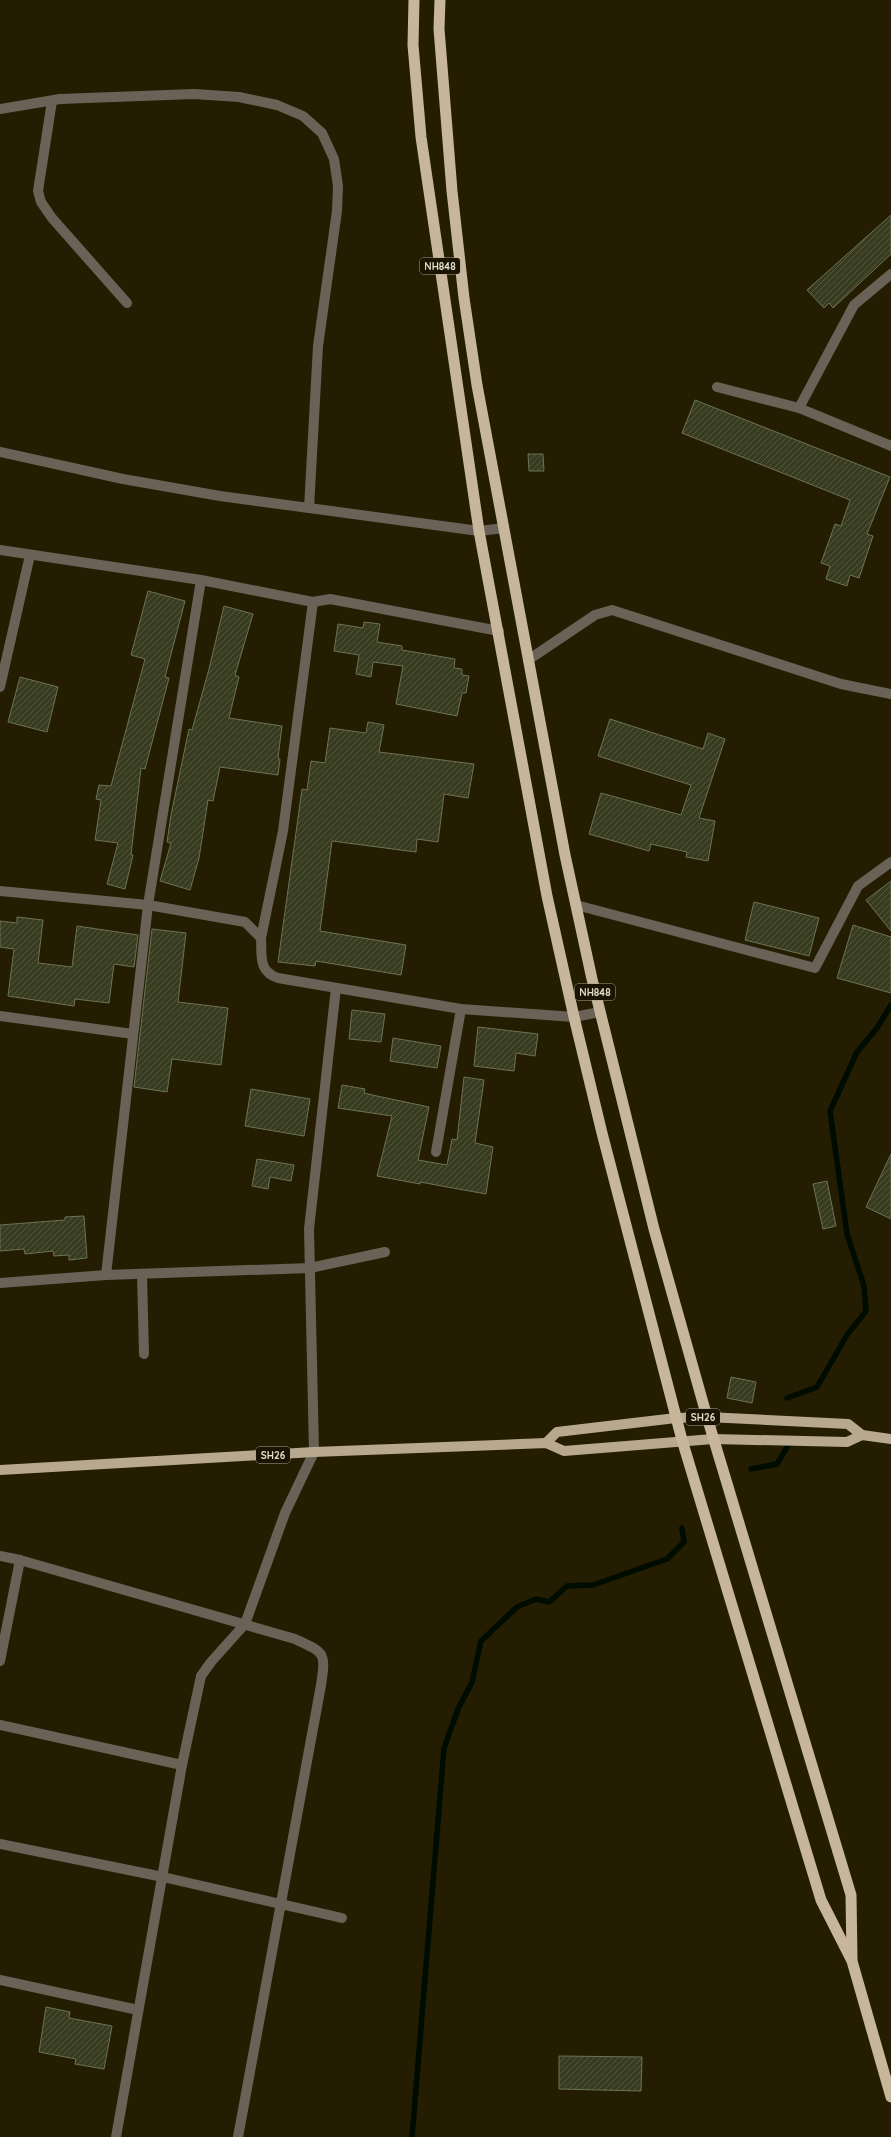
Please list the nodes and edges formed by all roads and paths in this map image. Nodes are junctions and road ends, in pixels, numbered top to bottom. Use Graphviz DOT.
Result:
graph roads {
  1 [pos="414,0"];
  2 [pos="440,0"];
  3 [pos="52,100"];
  4 [pos="0,109"];
  5 [pos="891,274"];
  6 [pos="127,303"];
  7 [pos="717,388"];
  8 [pos="799,408"];
  9 [pos="891,446"];
  10 [pos="0,452"];
  11 [pos="309,508"];
  12 [pos="504,528"];
  13 [pos="478,531"];
  14 [pos="0,550"];
  15 [pos="30,554"];
  16 [pos="201,580"];
  17 [pos="313,602"];
  18 [pos="499,631"];
  19 [pos="528,660"];
  20 [pos="0,687"];
  21 [pos="891,694"];
  22 [pos="891,862"];
  23 [pos="0,891"];
  24 [pos="148,905"];
  25 [pos="576,905"];
  26 [pos="261,938"];
  27 [pos="336,988"];
  28 [pos="461,1009"];
  29 [pos="600,1012"];
  30 [pos="0,1016"];
  31 [pos="574,1017"];
  32 [pos="134,1034"];
  33 [pos="436,1152"];
  34 [pos="385,1252"];
  35 [pos="310,1268"];
  36 [pos="142,1274"];
  37 [pos="106,1275"];
  38 [pos="0,1283"];
  39 [pos="144,1354"];
  40 [pos="707,1417"];
  41 [pos="676,1418"];
  42 [pos="862,1435"];
  43 [pos="713,1439"];
  44 [pos="891,1439"];
  45 [pos="682,1440"];
  46 [pos="546,1443"];
  47 [pos="314,1452"];
  48 [pos="0,1470"];
  49 [pos="0,1556"];
  50 [pos="20,1560"];
  51 [pos="244,1624"];
  52 [pos="0,1661"];
  53 [pos="0,1725"];
  54 [pos="182,1765"];
  55 [pos="0,1844"];
  56 [pos="163,1876"];
  57 [pos="281,1904"];
  58 [pos="342,1918"];
  59 [pos="852,1962"];
  60 [pos="0,1980"];
  61 [pos="138,2010"];
  62 [pos="891,2097"];
  63 [pos="116,2137"];
  64 [pos="238,2137"];
  1 -- 13 [label="highway, NH848"];
  2 -- 12 [label="highway, NH848"];
  3 -- 4 [label="street"];
  3 -- 6 [label="street"];
  3 -- 11 [label="street"];
  5 -- 8 [label="street"];
  7 -- 8 [label="street"];
  8 -- 9 [label="street"];
  10 -- 11 [label="street"];
  11 -- 13 [label="street"];
  12 -- 13 [label="street"];
  12 -- 19 [label="highway, NH848"];
  13 -- 18 [label="highway, NH848"];
  14 -- 15 [label="street"];
  15 -- 16 [label="street"];
  15 -- 20 [label="street"];
  16 -- 17 [label="street"];
  16 -- 24 [label="street"];
  17 -- 18 [label="street"];
  17 -- 26 [label="street"];
  18 -- 31 [label="highway, NH848"];
  19 -- 21 [label="street"];
  19 -- 25 [label="highway, NH848"];
  22 -- 25 [label="street"];
  23 -- 24 [label="street"];
  24 -- 26 [label="street"];
  24 -- 32 [label="street"];
  25 -- 29 [label="highway, NH848"];
  26 -- 27 [label="street"];
  27 -- 28 [label="street"];
  27 -- 35 [label="street"];
  28 -- 31 [label="street"];
  28 -- 33 [label="street"];
  29 -- 31 [label="street"];
  29 -- 40 [label="highway, NH848"];
  30 -- 32 [label="street"];
  31 -- 41 [label="highway, NH848"];
  32 -- 37 [label="street"];
  34 -- 35 [label="street"];
  35 -- 36 [label="street"];
  35 -- 47 [label="street"];
  36 -- 37 [label="street"];
  36 -- 39 [label="street"];
  37 -- 38 [label="street"];
  40 -- 41 [label="main road, SH26"];
  40 -- 42 [label="main road, SH26"];
  40 -- 43 [label="highway, NH848"];
  41 -- 45 [label="highway, NH848"];
  41 -- 46 [label="main road, SH26"];
  42 -- 43 [label="main road, SH26"];
  42 -- 44 [label="main road, SH26"];
  43 -- 45 [label="main road, SH26"];
  43 -- 59 [label="highway, NH848"];
  45 -- 46 [label="main road, SH26"];
  45 -- 59 [label="highway, NH848"];
  46 -- 47 [label="main road, SH26"];
  47 -- 48 [label="main road, SH26"];
  47 -- 51 [label="street"];
  49 -- 50 [label="street"];
  50 -- 51 [label="street"];
  50 -- 52 [label="street"];
  51 -- 54 [label="street"];
  51 -- 57 [label="street"];
  53 -- 54 [label="street"];
  54 -- 56 [label="street"];
  55 -- 56 [label="street"];
  56 -- 57 [label="street"];
  56 -- 61 [label="street"];
  57 -- 58 [label="street"];
  57 -- 64 [label="street"];
  59 -- 62 [label="highway, NH848"];
  60 -- 61 [label="street"];
  61 -- 63 [label="street"];
}
